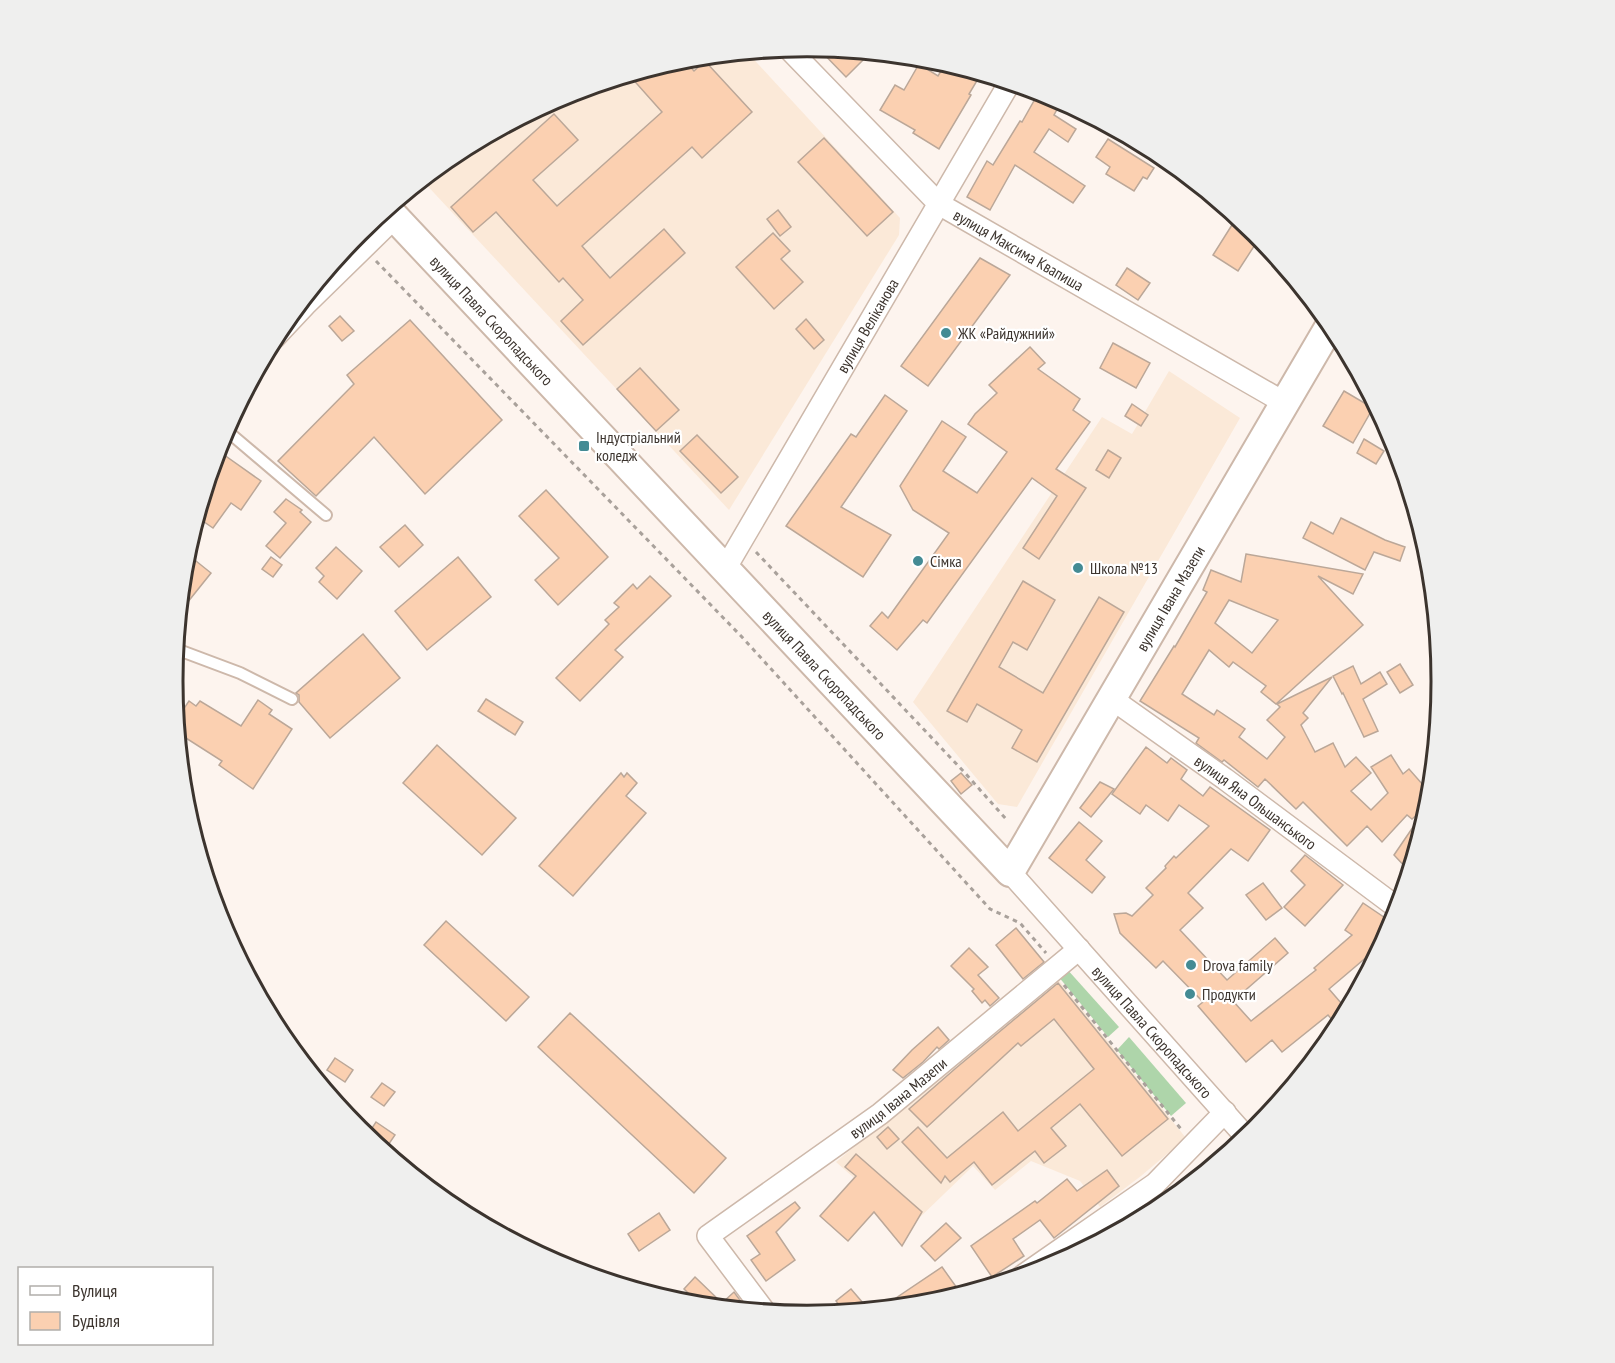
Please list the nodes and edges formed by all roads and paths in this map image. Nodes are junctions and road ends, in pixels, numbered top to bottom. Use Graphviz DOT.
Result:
graph roads {
  1 [pos="797,57"];
  2 [pos="1006,89"];
  3 [pos="939,204"];
  4 [pos="393,215"];
  5 [pos="378,229"];
  6 [pos="363,247"];
  7 [pos="328,282"];
  8 [pos="1326,333"];
  9 [pos="1285,403"];
  10 [pos="234,437"];
  11 [pos="326,515"];
  12 [pos="753,549"];
  13 [pos="725,569"];
  14 [pos="184,652"];
  15 [pos="292,699"];
  16 [pos="1112,699"];
  17 [pos="1006,819"];
  18 [pos="1010,872"];
  19 [pos="1391,903"];
  20 [pos="1079,949"];
  21 [pos="1058,966"];
  22 [pos="1225,1112"];
  23 [pos="1241,1131"];
  24 [pos="1194,1144"];
  25 [pos="1052,1255"];
  26 [pos="759,1304"];
  1 -- 3 [label="street, вулиця Максима Квапиша"];
  2 -- 3 [label="street, вулиця Веліканова"];
  3 -- 9 [label="street, вулиця Максима Квапиша"];
  3 -- 13 [label="street, вулиця Веліканова"];
  4 -- 13 [label="street, вулиця Павла Скоропадського"];
  5 -- 6 [label="street, вулиця Павла Скоропадського"];
  6 -- 7 [label="street, вулиця Павла Скоропадського"];
  6 -- 21 [label="path"];
  8 -- 9 [label="street, вулиця Івана Мазепи"];
  9 -- 16 [label="street, вулиця Івана Мазепи"];
  10 -- 11 [label="lane"];
  12 -- 17 [label="path"];
  13 -- 18 [label="street, вулиця Павла Скоропадського"];
  14 -- 15 [label="lane"];
  16 -- 18 [label="street, вулиця Івана Мазепи"];
  16 -- 19 [label="street, вулиця Яна Ольшанського"];
  18 -- 20 [label="street, вулиця Павла Скоропадського"];
  20 -- 21 [label="street, вулиця Івана Мазепи"];
  20 -- 22 [label="street, вулиця Павла Скоропадського"];
  21 -- 24 [label="path"];
  21 -- 26 [label="street, вулиця Івана Мазепи"];
  22 -- 23 [label="street, вулиця Павла Скоропадського"];
  22 -- 24 [label="street"];
  24 -- 25 [label="street"];
}
